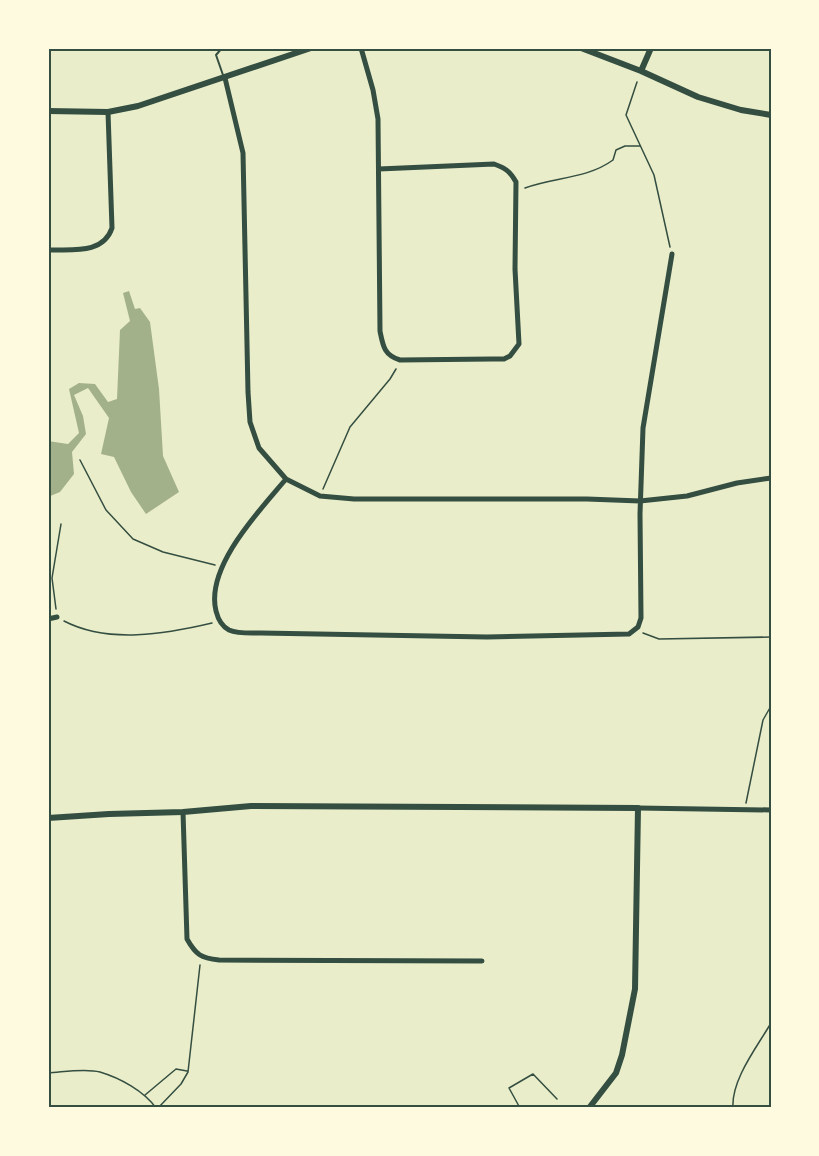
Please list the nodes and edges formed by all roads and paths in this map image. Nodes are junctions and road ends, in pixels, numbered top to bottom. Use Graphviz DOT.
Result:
graph roads {
  1 [pos="222,48"];
  2 [pos="311,48"];
  3 [pos="361,48"];
  4 [pos="581,48"];
  5 [pos="651,48"];
  6 [pos="641,71"];
  7 [pos="225,78"];
  8 [pos="637,82"];
  9 [pos="48,111"];
  10 [pos="108,112"];
  11 [pos="771,115"];
  12 [pos="640,146"];
  13 [pos="379,169"];
  14 [pos="516,192"];
  15 [pos="48,250"];
  16 [pos="672,254"];
  17 [pos="400,360"];
  18 [pos="80,460"];
  19 [pos="771,478"];
  20 [pos="286,479"];
  21 [pos="321,496"];
  22 [pos="640,501"];
  23 [pos="61,524"];
  24 [pos="222,567"];
  25 [pos="57,617"];
  26 [pos="48,619"];
  27 [pos="219,622"];
  28 [pos="634,630"];
  29 [pos="771,637"];
  30 [pos="771,706"];
  31 [pos="638,808"];
  32 [pos="745,810"];
  33 [pos="771,810"];
  34 [pos="183,812"];
  35 [pos="48,818"];
  36 [pos="201,956"];
  37 [pos="482,961"];
  38 [pos="771,1023"];
  39 [pos="188,1072"];
  40 [pos="48,1073"];
  41 [pos="145,1096"];
  42 [pos="557,1099"];
  43 [pos="157,1108"];
  44 [pos="520,1108"];
  45 [pos="589,1108"];
  46 [pos="733,1108"];
  1 -- 7 [label="lane"];
  2 -- 7 [label="street"];
  3 -- 13 [label="street"];
  4 -- 6 [label="street"];
  5 -- 6 [label="street"];
  6 -- 11 [label="street"];
  7 -- 10 [label="street"];
  7 -- 20 [label="street"];
  8 -- 12 [label="path"];
  9 -- 10 [label="street"];
  10 -- 15 [label="street"];
  12 -- 14 [label="path"];
  12 -- 16 [label="path"];
  13 -- 14 [label="street"];
  13 -- 17 [label="street"];
  14 -- 17 [label="street"];
  16 -- 22 [label="street"];
  17 -- 21 [label="path"];
  18 -- 24 [label="path"];
  19 -- 22 [label="street"];
  20 -- 21 [label="street"];
  20 -- 24 [label="street"];
  21 -- 22 [label="street"];
  22 -- 28 [label="street"];
  23 -- 25 [label="path"];
  24 -- 27 [label="street"];
  25 -- 26 [label="street"];
  25 -- 27 [label="path"];
  27 -- 28 [label="street"];
  28 -- 29 [label="path"];
  30 -- 32 [label="path"];
  31 -- 32 [label="street"];
  31 -- 34 [label="street"];
  31 -- 45 [label="street"];
  32 -- 33 [label="street"];
  34 -- 35 [label="street"];
  34 -- 36 [label="street"];
  36 -- 37 [label="street"];
  36 -- 39 [label="path"];
  38 -- 46 [label="path"];
  39 -- 41 [label="path"];
  39 -- 43 [label="path"];
  40 -- 41 [label="path"];
  41 -- 43 [label="path"];
  42 -- 44 [label="path"];
}
